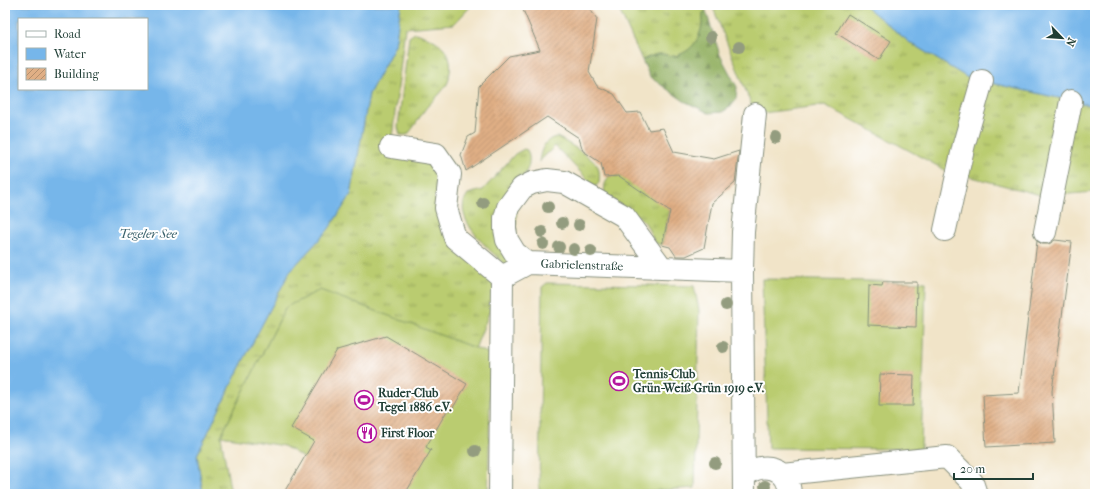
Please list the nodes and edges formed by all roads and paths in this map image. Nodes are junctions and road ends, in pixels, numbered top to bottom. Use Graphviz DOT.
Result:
graph roads {
  1 [pos="982,81"];
  2 [pos="1071,101"];
  3 [pos="755,114"];
  4 [pos="391,147"];
  5 [pos="945,230"];
  6 [pos="1045,232"];
  7 [pos="528,263"];
  8 [pos="662,268"];
  9 [pos="742,271"];
  10 [pos="502,277"];
  11 [pos="782,474"];
  12 [pos="744,485"];
  13 [pos="500,494"];
  14 [pos="790,494"];
  15 [pos="976,494"];
  1 -- 5 [label="street"];
  2 -- 6 [label="street"];
  3 -- 9 [label="street"];
  4 -- 10 [label="street"];
  7 -- 8 [label="street, Gabrielenstraße"];
  7 -- 8 [label="street, Gabrielenstraße"];
  7 -- 10 [label="street"];
  8 -- 9 [label="street, Gabrielenstraße"];
  9 -- 12 [label="street"];
  10 -- 13 [label="street"];
  11 -- 12 [label="street"];
  11 -- 14 [label="street"];
  11 -- 15 [label="street"];
}
